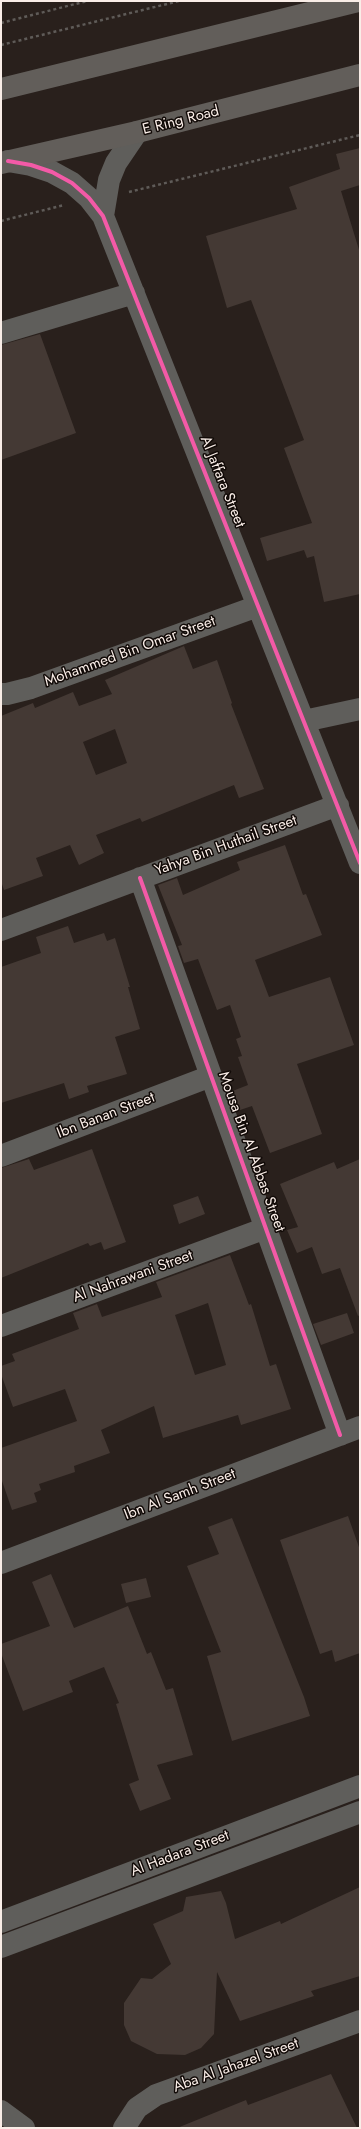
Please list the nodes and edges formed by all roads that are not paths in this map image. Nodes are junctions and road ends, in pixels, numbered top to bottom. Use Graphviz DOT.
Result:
graph roads {
  1 [pos="358,1"];
  2 [pos="360,75"];
  3 [pos="1,89"];
  4 [pos="137,132"];
  5 [pos="4,162"];
  6 [pos="99,204"];
  7 [pos="134,293"];
  8 [pos="1,333"];
  9 [pos="258,606"];
  10 [pos="1,694"];
  11 [pos="360,709"];
  12 [pos="304,721"];
  13 [pos="338,805"];
  14 [pos="360,862"];
  15 [pos="140,878"];
  16 [pos="1,930"];
  17 [pos="211,1076"];
  18 [pos="1,1156"];
  19 [pos="266,1228"];
  20 [pos="1,1326"];
  21 [pos="360,1427"];
  22 [pos="340,1435"];
  23 [pos="1,1563"];
  24 [pos="360,1786"];
  25 [pos="360,1812"];
  26 [pos="1,1922"];
  27 [pos="1,1947"];
  28 [pos="360,2021"];
  29 [pos="1,2111"];
  30 [pos="24,2128"];
  31 [pos="124,2128"];
  1 -- 3 [label="main road"];
  2 -- 4 [label="main road, E Ring Road"];
  4 -- 5 [label="main road, E Ring Road"];
  4 -- 6 [label="street"];
  5 -- 6 [label="street, Al Jaffara Street"];
  6 -- 7 [label="street, Al Jaffara Street"];
  7 -- 8 [label="street"];
  7 -- 9 [label="street, Al Jaffara Street"];
  9 -- 10 [label="street, Mohammed Bin Omar Street"];
  9 -- 12 [label="street, Al Jaffara Street"];
  11 -- 12 [label="street"];
  12 -- 13 [label="street, Al Jaffara Street"];
  13 -- 14 [label="street, Al Jaffara Street"];
  13 -- 15 [label="street, Yahya Bin Huthail Street"];
  15 -- 16 [label="street, Yahya Bin Huthail Street"];
  15 -- 17 [label="street, Mousa Bin Al Abbas Street"];
  17 -- 18 [label="street, Ibn Banan Street"];
  17 -- 19 [label="street, Mousa Bin Al Abbas Street"];
  19 -- 20 [label="street, Al Nahrawani Street"];
  19 -- 22 [label="street, Mousa Bin Al Abbas Street"];
  21 -- 22 [label="street, Ibn Al Samh Street"];
  22 -- 23 [label="street, Ibn Al Samh Street"];
  24 -- 26 [label="street, Al Hadara Street"];
  25 -- 27 [label="street, Al Hadara Street"];
  28 -- 31 [label="street, Aba Al Jahazel Street"];
  29 -- 30 [label="street"];
}
